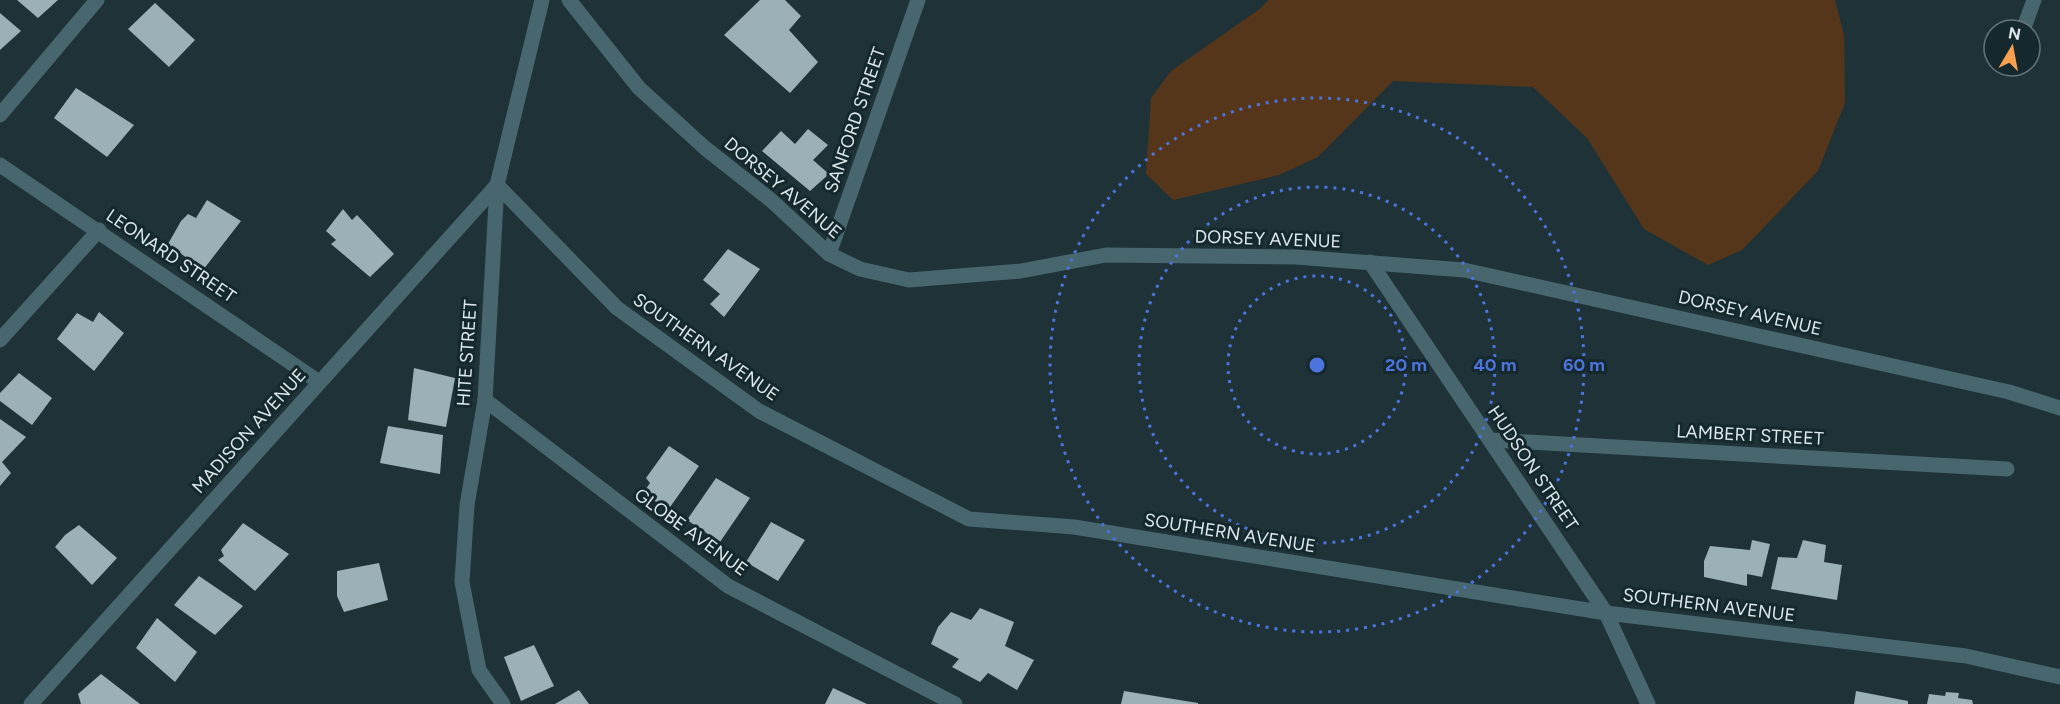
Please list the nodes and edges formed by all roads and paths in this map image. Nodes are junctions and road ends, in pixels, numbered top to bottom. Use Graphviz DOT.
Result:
graph roads {
  1 [pos="98,0"];
  2 [pos="542,0"];
  3 [pos="569,0"];
  4 [pos="918,0"];
  5 [pos="2034,0"];
  6 [pos="2027,18"];
  7 [pos="0,115"];
  8 [pos="0,165"];
  9 [pos="497,185"];
  10 [pos="99,230"];
  11 [pos="829,254"];
  12 [pos="1370,262"];
  13 [pos="0,340"];
  14 [pos="319,382"];
  15 [pos="485,400"];
  16 [pos="2060,408"];
  17 [pos="1491,440"];
  18 [pos="2007,469"];
  19 [pos="1606,613"];
  20 [pos="2060,677"];
  21 [pos="31,704"];
  22 [pos="503,704"];
  23 [pos="955,704"];
  24 [pos="1648,704"];
  1 -- 7 [label="street"];
  2 -- 9 [label="street, HITE STREET"];
  3 -- 11 [label="street, DORSEY AVENUE"];
  4 -- 11 [label="street, SANFORD STREET"];
  5 -- 6 [label="street"];
  8 -- 10 [label="street, LEONARD STREET"];
  9 -- 14 [label="street, MADISON AVENUE"];
  9 -- 15 [label="street, HITE STREET"];
  9 -- 19 [label="street, SOUTHERN AVENUE"];
  10 -- 13 [label="street"];
  10 -- 14 [label="street, LEONARD STREET"];
  11 -- 12 [label="street, DORSEY AVENUE"];
  12 -- 16 [label="street, DORSEY AVENUE"];
  12 -- 17 [label="street, HUDSON STREET"];
  14 -- 21 [label="street, MADISON AVENUE"];
  15 -- 22 [label="street, HITE STREET"];
  15 -- 23 [label="street, GLOBE AVENUE"];
  17 -- 18 [label="street, LAMBERT STREET"];
  17 -- 19 [label="street, HUDSON STREET"];
  19 -- 20 [label="street, SOUTHERN AVENUE"];
  19 -- 24 [label="street, HUDSON STREET"];
}
